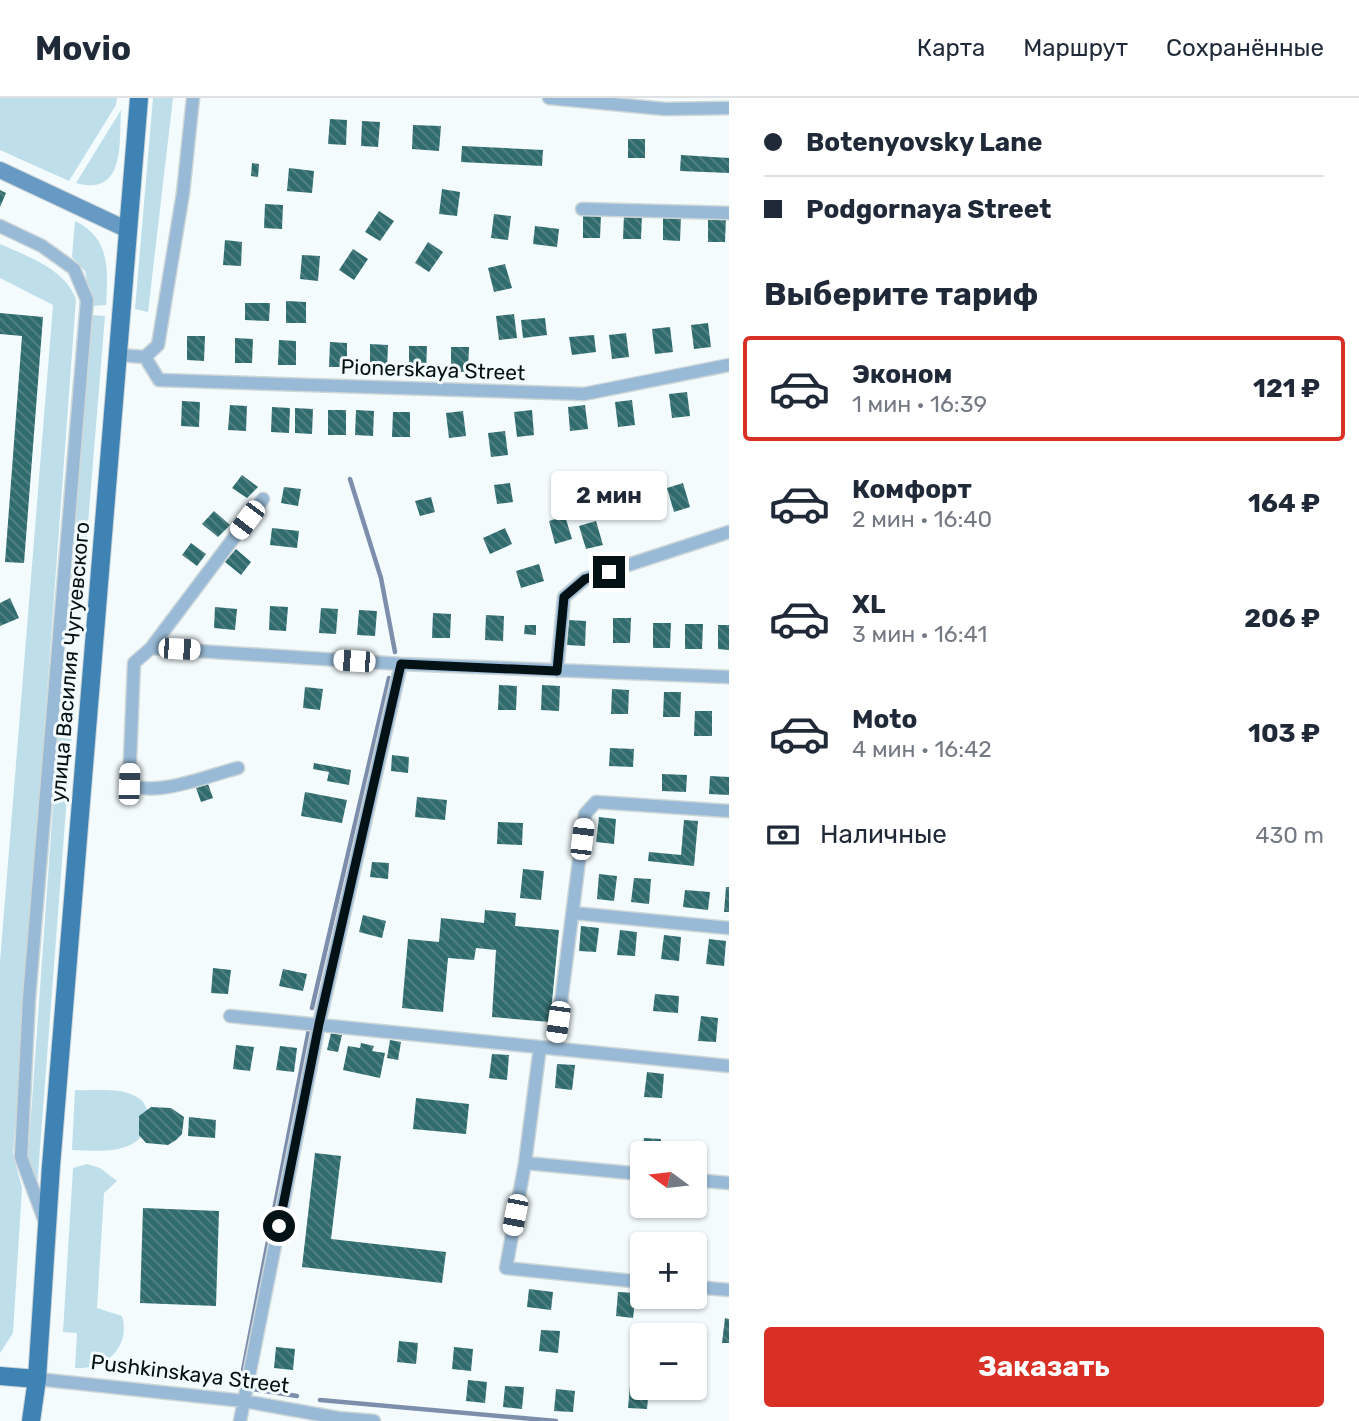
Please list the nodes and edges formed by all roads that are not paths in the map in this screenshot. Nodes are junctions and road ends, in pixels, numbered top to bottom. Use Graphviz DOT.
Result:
graph roads {
  1 [pos="139,98"];
  2 [pos="193,98"];
  3 [pos="549,98"];
  4 [pos="729,108"];
  5 [pos="0,170"];
  6 [pos="582,209"];
  7 [pos="729,213"];
  8 [pos="0,226"];
  9 [pos="128,230"];
  10 [pos="118,355"];
  11 [pos="145,357"];
  12 [pos="729,365"];
  13 [pos="262,499"];
  14 [pos="729,532"];
  15 [pos="151,648"];
  16 [pos="401,664"];
  17 [pos="557,671"];
  18 [pos="729,677"];
  19 [pos="238,768"];
  20 [pos="729,811"];
  21 [pos="573,913"];
  22 [pos="729,928"];
  23 [pos="230,1016"];
  24 [pos="319,1024"];
  25 [pos="540,1047"];
  26 [pos="555,1049"];
  27 [pos="729,1066"];
  28 [pos="525,1163"];
  29 [pos="630,1173"];
  30 [pos="707,1181"];
  31 [pos="729,1183"];
  32 [pos="47,1229"];
  33 [pos="630,1281"];
  34 [pos="707,1288"];
  35 [pos="729,1290"];
  36 [pos="0,1376"];
  37 [pos="37,1379"];
  38 [pos="244,1401"];
  39 [pos="31,1421"];
  40 [pos="240,1421"];
  41 [pos="374,1421"];
  1 -- 9 [label="main road, улица Василия Чугуевского"];
  2 -- 11 [label="street"];
  3 -- 4 [label="street"];
  5 -- 9 [label="main road"];
  6 -- 7 [label="street"];
  8 -- 32 [label="street, улица Василия Чугуевского"];
  9 -- 10 [label="main road, улица Василия Чугуевского"];
  10 -- 11 [label="street"];
  10 -- 32 [label="main road, улица Василия Чугуевского"];
  11 -- 12 [label="street, Pionerskaya Street"];
  13 -- 15 [label="street"];
  14 -- 17 [label="street"];
  15 -- 16 [label="street"];
  15 -- 19 [label="street"];
  16 -- 17 [label="street"];
  16 -- 24 [label="street"];
  17 -- 18 [label="street"];
  20 -- 21 [label="street"];
  21 -- 22 [label="street"];
  21 -- 26 [label="street"];
  23 -- 24 [label="street"];
  24 -- 25 [label="street"];
  24 -- 38 [label="street"];
  25 -- 26 [label="street"];
  25 -- 28 [label="street"];
  26 -- 27 [label="street"];
  28 -- 29 [label="street"];
  28 -- 33 [label="street"];
  30 -- 31 [label="street"];
  32 -- 37 [label="main road, улица Василия Чугуевского"];
  34 -- 35 [label="street"];
  36 -- 37 [label="main road, Pushkinskaya Street"];
  37 -- 38 [label="street, Pushkinskaya Street"];
  37 -- 39 [label="main road, улица Василия Чугуевского"];
  38 -- 40 [label="street"];
  38 -- 41 [label="street, Pushkinskaya Street"];
}
